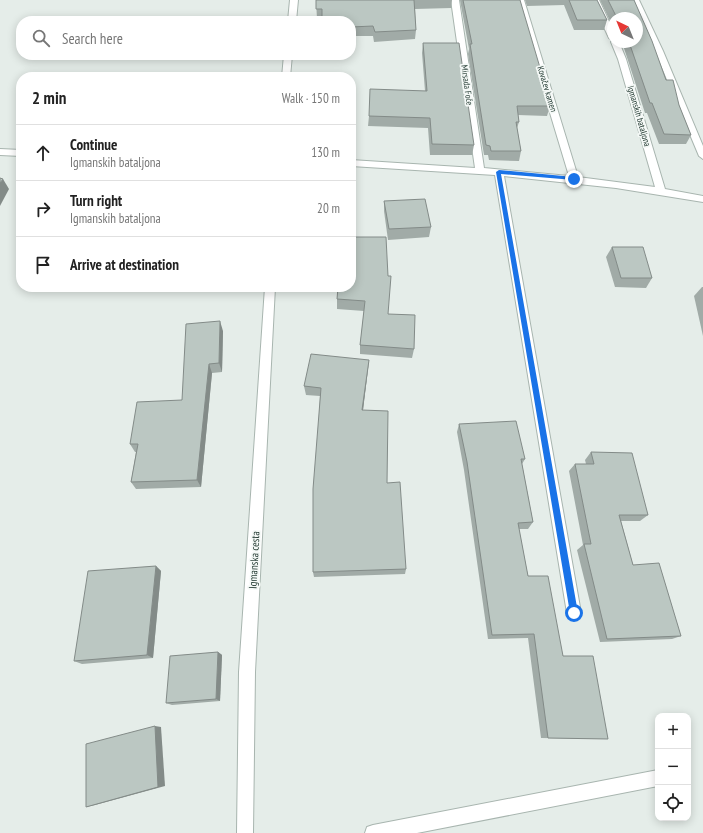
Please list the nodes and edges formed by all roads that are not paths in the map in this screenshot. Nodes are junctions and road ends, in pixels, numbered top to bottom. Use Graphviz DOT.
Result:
graph roads {
  1 [pos="294,0"];
  2 [pos="455,0"];
  3 [pos="520,0"];
  4 [pos="595,0"];
  5 [pos="635,0"];
  6 [pos="292,16"];
  7 [pos="607,25"];
  8 [pos="617,48"];
  9 [pos="288,60"];
  10 [pos="286,72"];
  11 [pos="0,152"];
  12 [pos="16,153"];
  13 [pos="703,156"];
  14 [pos="356,163"];
  15 [pos="480,170"];
  16 [pos="499,172"];
  17 [pos="574,179"];
  18 [pos="661,191"];
  19 [pos="703,199"];
  20 [pos="270,292"];
  21 [pos="574,613"];
  22 [pos="655,779"];
  23 [pos="245,833"];
  24 [pos="373,833"];
  1 -- 6 [label="street"];
  2 -- 15 [label="street, Mirsada Foče"];
  3 -- 17 [label="street, Kovačev kamen"];
  4 -- 7 [label="street"];
  5 -- 13 [label="street"];
  8 -- 18 [label="street, Igmanskih bataljona"];
  9 -- 10 [label="street"];
  11 -- 12 [label="street"];
  14 -- 15 [label="street"];
  15 -- 16 [label="street"];
  16 -- 17 [label="street"];
  16 -- 21 [label="street"];
  17 -- 18 [label="street"];
  18 -- 19 [label="street"];
  20 -- 23 [label="street, Igmanska cesta"];
  22 -- 24 [label="street"];
}
